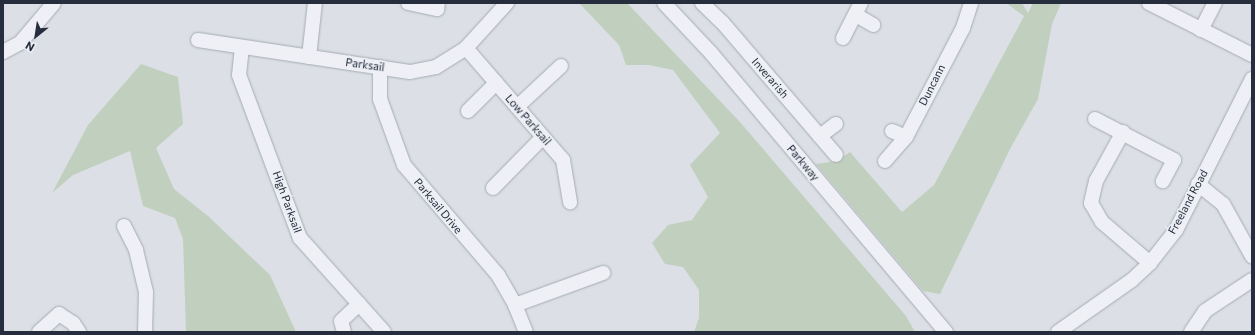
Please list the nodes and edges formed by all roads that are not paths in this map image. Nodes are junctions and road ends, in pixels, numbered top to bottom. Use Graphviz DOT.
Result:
graph roads {
  1 [pos="54,3"];
  2 [pos="315,3"];
  3 [pos="408,3"];
  4 [pos="438,3"];
  5 [pos="507,3"];
  6 [pos="664,3"];
  7 [pos="702,3"];
  8 [pos="971,3"];
  9 [pos="1148,3"];
  10 [pos="1215,3"];
  11 [pos="859,9"];
  12 [pos="873,24"];
  13 [pos="1202,30"];
  14 [pos="843,38"];
  15 [pos="198,40"];
  16 [pos="242,47"];
  17 [pos="466,48"];
  18 [pos="3,52"];
  19 [pos="1252,55"];
  20 [pos="309,57"];
  21 [pos="561,66"];
  22 [pos="380,68"];
  23 [pos="1252,79"];
  24 [pos="496,83"];
  25 [pos="517,107"];
  26 [pos="468,111"];
  27 [pos="1095,119"];
  28 [pos="836,124"];
  29 [pos="892,131"];
  30 [pos="1123,132"];
  31 [pos="820,136"];
  32 [pos="543,137"];
  33 [pos="906,137"];
  34 [pos="836,155"];
  35 [pos="885,161"];
  36 [pos="1163,181"];
  37 [pos="1198,184"];
  38 [pos="493,188"];
  39 [pos="570,202"];
  40 [pos="124,226"];
  41 [pos="1252,256"];
  42 [pos="1150,263"];
  43 [pos="603,273"];
  44 [pos="1252,280"];
  45 [pos="359,304"];
  46 [pos="515,305"];
  47 [pos="943,330"];
  48 [pos="39,332"];
  49 [pos="79,332"];
  50 [pos="145,332"];
  51 [pos="344,332"];
  52 [pos="384,332"];
  53 [pos="526,332"];
  54 [pos="1058,332"];
  55 [pos="1190,332"];
  1 -- 18 [label="street"];
  2 -- 20 [label="street"];
  3 -- 4 [label="street"];
  5 -- 17 [label="street, Parksail"];
  6 -- 47 [label="street, Parkway"];
  7 -- 31 [label="street, Inverarish"];
  8 -- 33 [label="street, Duncann"];
  9 -- 13 [label="street"];
  10 -- 13 [label="street"];
  11 -- 12 [label="street"];
  11 -- 14 [label="street"];
  13 -- 19 [label="street"];
  15 -- 16 [label="street, Parksail"];
  16 -- 20 [label="street, Parksail"];
  16 -- 45 [label="street, High Parksail"];
  17 -- 22 [label="street, Parksail"];
  17 -- 24 [label="street, Low Parksail"];
  20 -- 22 [label="street, Parksail"];
  21 -- 25 [label="street"];
  22 -- 46 [label="street, Parksail Drive"];
  23 -- 37 [label="street, Freeland Road"];
  24 -- 25 [label="street, Low Parksail"];
  24 -- 26 [label="street"];
  25 -- 32 [label="street, Low Parksail"];
  27 -- 30 [label="street"];
  28 -- 31 [label="street"];
  29 -- 33 [label="street"];
  30 -- 36 [label="street"];
  30 -- 42 [label="street"];
  31 -- 34 [label="street, Inverarish"];
  32 -- 38 [label="street"];
  32 -- 39 [label="street, Low Parksail"];
  33 -- 35 [label="street, Duncann"];
  37 -- 41 [label="street"];
  37 -- 42 [label="street, Freeland Road"];
  40 -- 50 [label="street"];
  42 -- 54 [label="street, Freeland Road"];
  43 -- 46 [label="street"];
  44 -- 55 [label="street"];
  45 -- 51 [label="street"];
  45 -- 52 [label="street, High Parksail"];
  46 -- 53 [label="street, Parksail Drive"];
  48 -- 49 [label="street"];
}
